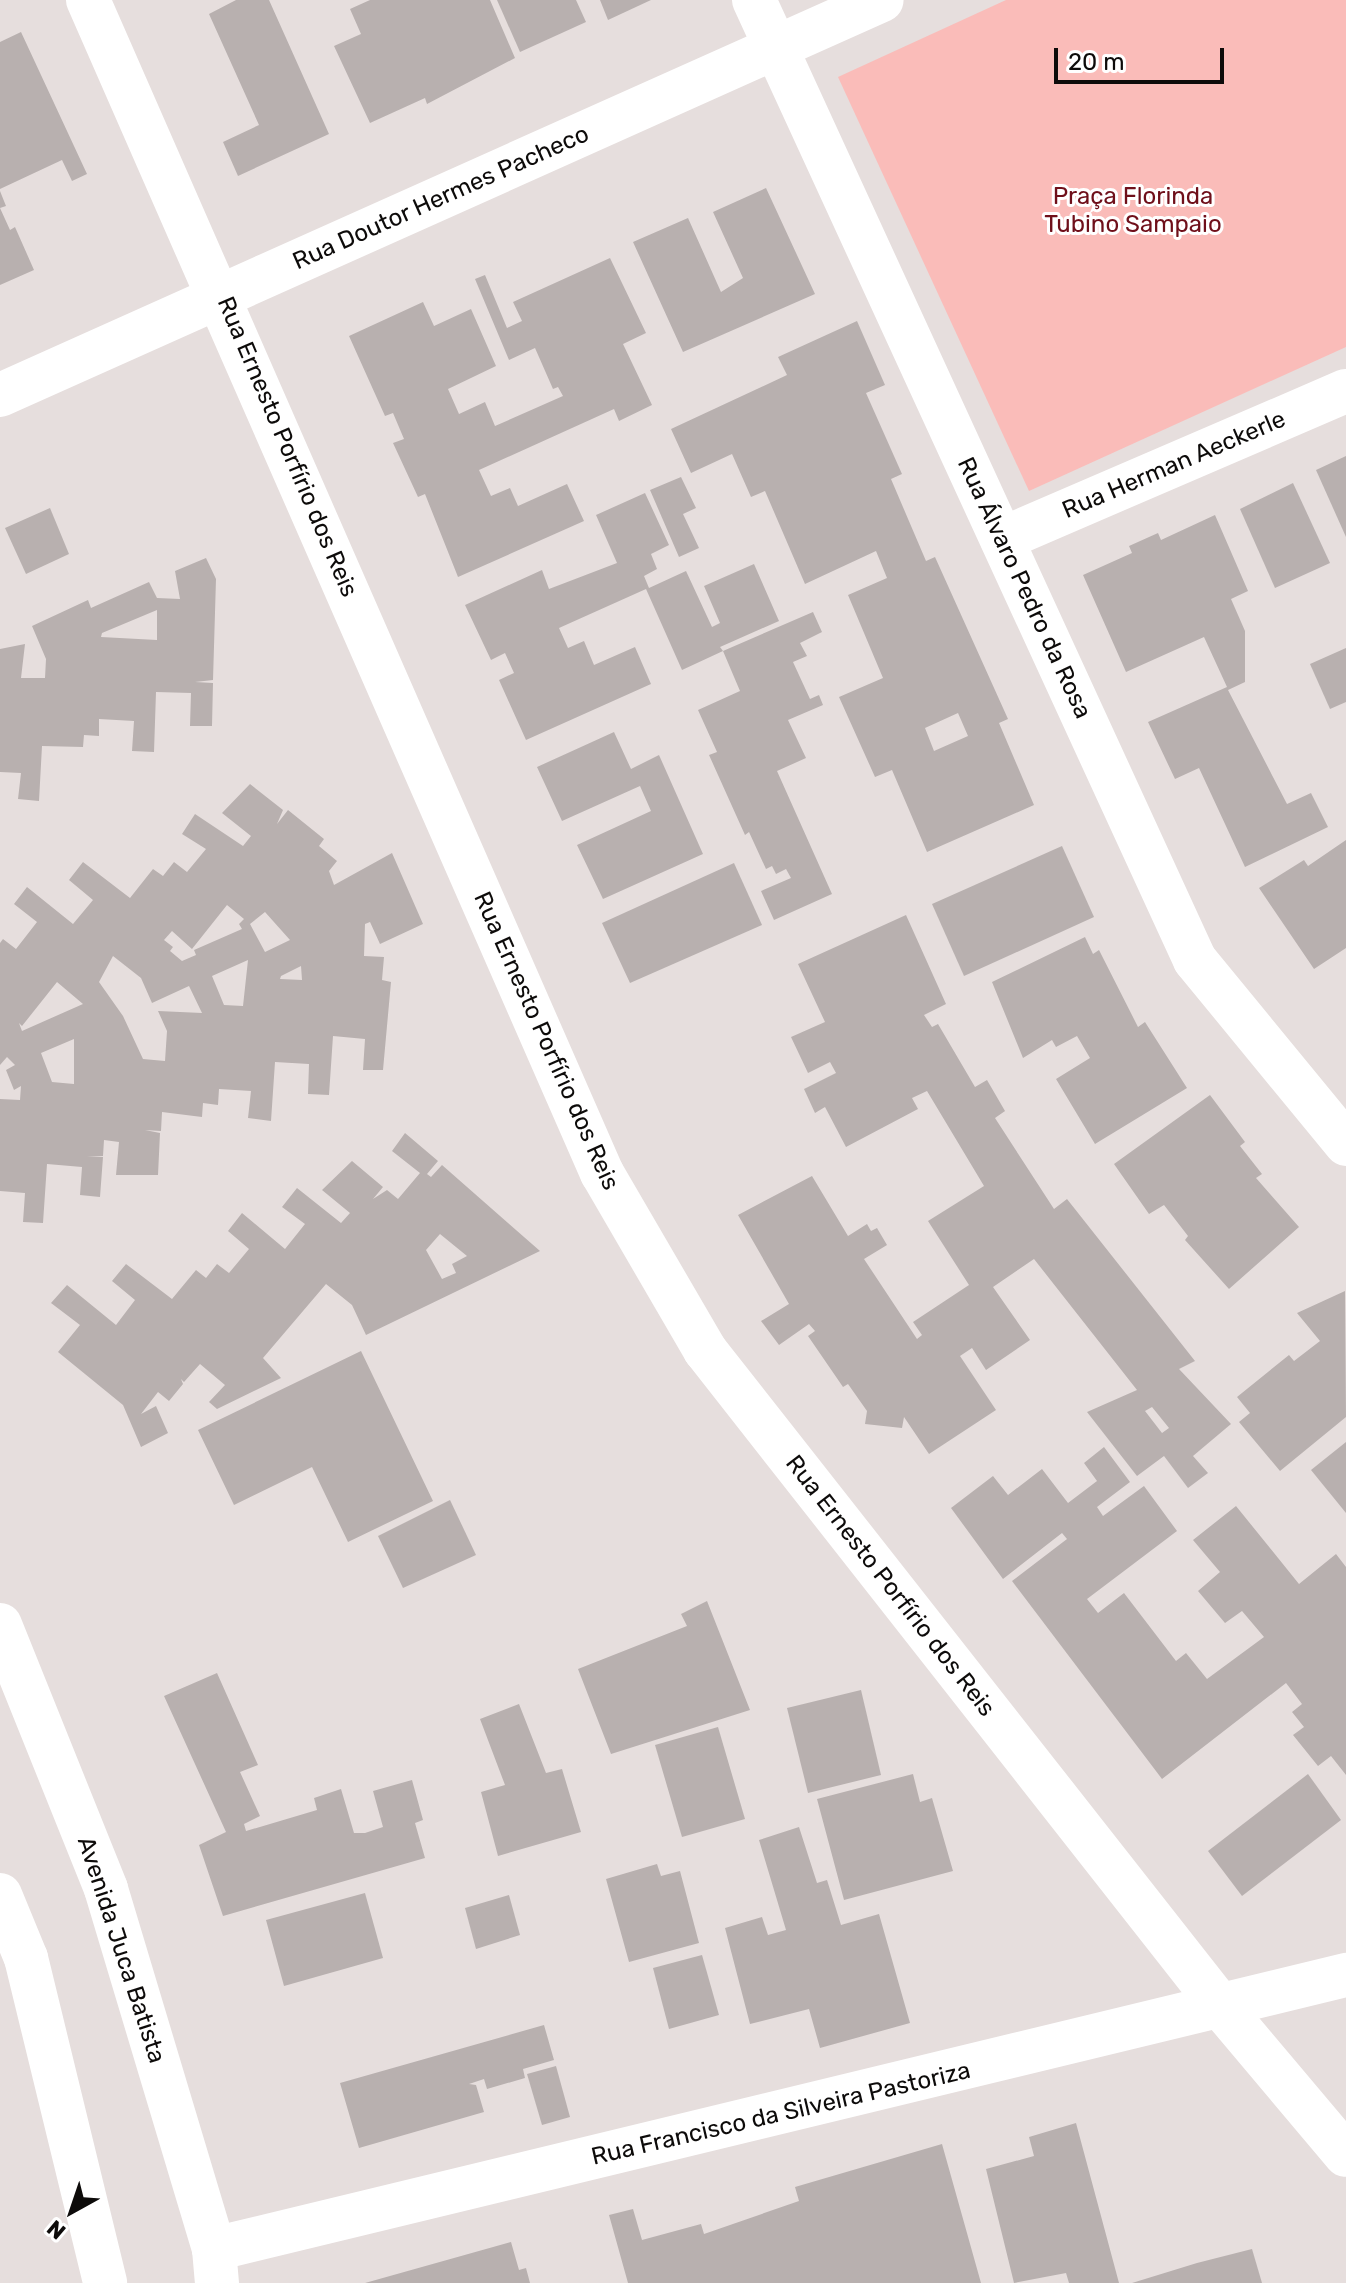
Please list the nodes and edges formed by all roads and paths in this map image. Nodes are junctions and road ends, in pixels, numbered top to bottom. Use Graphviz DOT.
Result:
graph roads {
  1 [pos="88,0"];
  2 [pos="754,0"];
  3 [pos="882,0"];
  4 [pos="776,48"];
  5 [pos="221,296"];
  6 [pos="1346,391"];
  7 [pos="0,395"];
  8 [pos="1002,539"];
  9 [pos="1346,1144"];
  10 [pos="0,1625"];
  11 [pos="0,1895"];
  12 [pos="1346,1975"];
  13 [pos="1222,2008"];
  14 [pos="1346,2155"];
  15 [pos="216,2266"];
  16 [pos="105,2283"];
  1 -- 5 [label="street, Rua Ernesto Porfírio dos Reis"];
  2 -- 4 [label="street, Rua Álvaro Pedro da Rosa"];
  3 -- 4 [label="street, Rua Doutor Hermes Pacheco"];
  4 -- 5 [label="street, Rua Doutor Hermes Pacheco"];
  4 -- 8 [label="street, Rua Álvaro Pedro da Rosa"];
  5 -- 7 [label="street, Rua Doutor Hermes Pacheco"];
  5 -- 13 [label="street, Rua Ernesto Porfírio dos Reis"];
  6 -- 8 [label="street, Rua Herman Aeckerle"];
  8 -- 9 [label="street, Rua Álvaro Pedro da Rosa"];
  10 -- 15 [label="street, Avenida Juca Batista"];
  11 -- 16 [label="street"];
  12 -- 13 [label="street, Rua Francisco da Silveira Pastoriza"];
  13 -- 14 [label="street, Rua Ernesto Porfírio dos Reis"];
  13 -- 15 [label="street, Rua Francisco da Silveira Pastoriza"];
}
